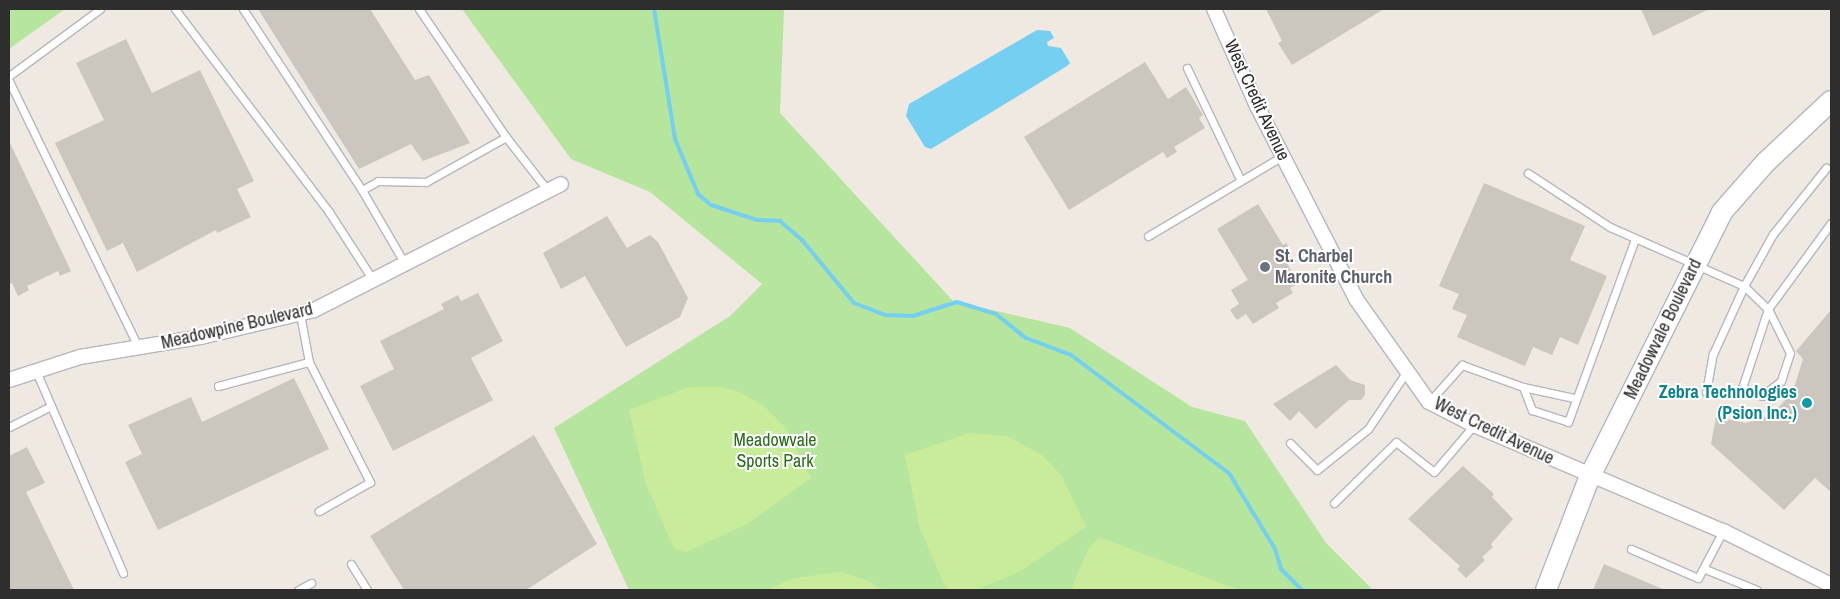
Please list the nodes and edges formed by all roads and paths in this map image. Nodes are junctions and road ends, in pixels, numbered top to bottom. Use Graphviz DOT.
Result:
graph roads {
  1 [pos="100,9"];
  2 [pos="175,9"];
  3 [pos="243,9"];
  4 [pos="419,9"];
  5 [pos="1214,9"];
  6 [pos="1187,68"];
  7 [pos="9,76"];
  8 [pos="9,81"];
  9 [pos="1831,101"];
  10 [pos="506,137"];
  11 [pos="1283,156"];
  12 [pos="1826,168"];
  13 [pos="1528,173"];
  14 [pos="1241,181"];
  15 [pos="561,184"];
  16 [pos="362,190"];
  17 [pos="548,191"];
  18 [pos="1831,223"];
  19 [pos="1148,236"];
  20 [pos="1636,239"];
  21 [pos="405,264"];
  22 [pos="1694,264"];
  23 [pos="374,280"];
  24 [pos="1744,286"];
  25 [pos="1768,309"];
  26 [pos="300,314"];
  27 [pos="138,347"];
  28 [pos="310,362"];
  29 [pos="36,371"];
  30 [pos="1407,371"];
  31 [pos="9,380"];
  32 [pos="218,386"];
  33 [pos="1523,387"];
  34 [pos="1706,392"];
  35 [pos="1574,398"];
  36 [pos="1429,402"];
  37 [pos="49,407"];
  38 [pos="1474,425"];
  39 [pos="9,427"];
  40 [pos="1290,443"];
  41 [pos="1590,476"];
  42 [pos="1334,504"];
  43 [pos="319,511"];
  44 [pos="1723,531"];
  45 [pos="1631,549"];
  46 [pos="351,564"];
  47 [pos="1705,569"];
  48 [pos="123,573"];
  49 [pos="311,583"];
  50 [pos="1828,586"];
  51 [pos="298,590"];
  52 [pos="367,590"];
  53 [pos="1546,590"];
  54 [pos="1757,590"];
  1 -- 7 [label="lane"];
  2 -- 23 [label="lane"];
  3 -- 16 [label="lane"];
  4 -- 10 [label="lane"];
  5 -- 11 [label="street, West Credit Avenue"];
  6 -- 14 [label="lane"];
  8 -- 27 [label="lane"];
  9 -- 22 [label="main road, Meadowvale Boulevard"];
  10 -- 16 [label="lane"];
  10 -- 17 [label="lane"];
  11 -- 14 [label="lane"];
  11 -- 30 [label="street, West Credit Avenue"];
  12 -- 24 [label="lane"];
  13 -- 20 [label="lane"];
  14 -- 19 [label="lane"];
  15 -- 17 [label="street, Meadowpine Boulevard"];
  16 -- 21 [label="lane"];
  17 -- 21 [label="street, Meadowpine Boulevard"];
  18 -- 25 [label="lane"];
  20 -- 22 [label="lane"];
  20 -- 35 [label="lane"];
  21 -- 23 [label="street, Meadowpine Boulevard"];
  22 -- 24 [label="lane"];
  22 -- 41 [label="main road, Meadowvale Boulevard"];
  23 -- 26 [label="street, Meadowpine Boulevard"];
  24 -- 25 [label="lane"];
  24 -- 34 [label="lane"];
  25 -- 25 [label="lane"];
  26 -- 27 [label="street, Meadowpine Boulevard"];
  26 -- 28 [label="lane"];
  27 -- 29 [label="street, Meadowpine Boulevard"];
  28 -- 32 [label="lane"];
  28 -- 43 [label="lane"];
  29 -- 31 [label="street, Meadowpine Boulevard"];
  29 -- 37 [label="lane"];
  30 -- 36 [label="street, West Credit Avenue"];
  30 -- 40 [label="lane"];
  33 -- 35 [label="lane"];
  33 -- 35 [label="lane"];
  33 -- 36 [label="lane"];
  36 -- 38 [label="street, West Credit Avenue"];
  37 -- 39 [label="lane"];
  37 -- 48 [label="lane"];
  38 -- 41 [label="street, West Credit Avenue"];
  38 -- 42 [label="lane"];
  41 -- 44 [label="street, West Credit Avenue"];
  41 -- 53 [label="main road, Meadowvale Boulevard"];
  44 -- 47 [label="lane"];
  44 -- 50 [label="street, West Credit Avenue"];
  45 -- 47 [label="lane"];
  46 -- 52 [label="lane"];
  47 -- 54 [label="lane"];
  49 -- 51 [label="lane"];
}
